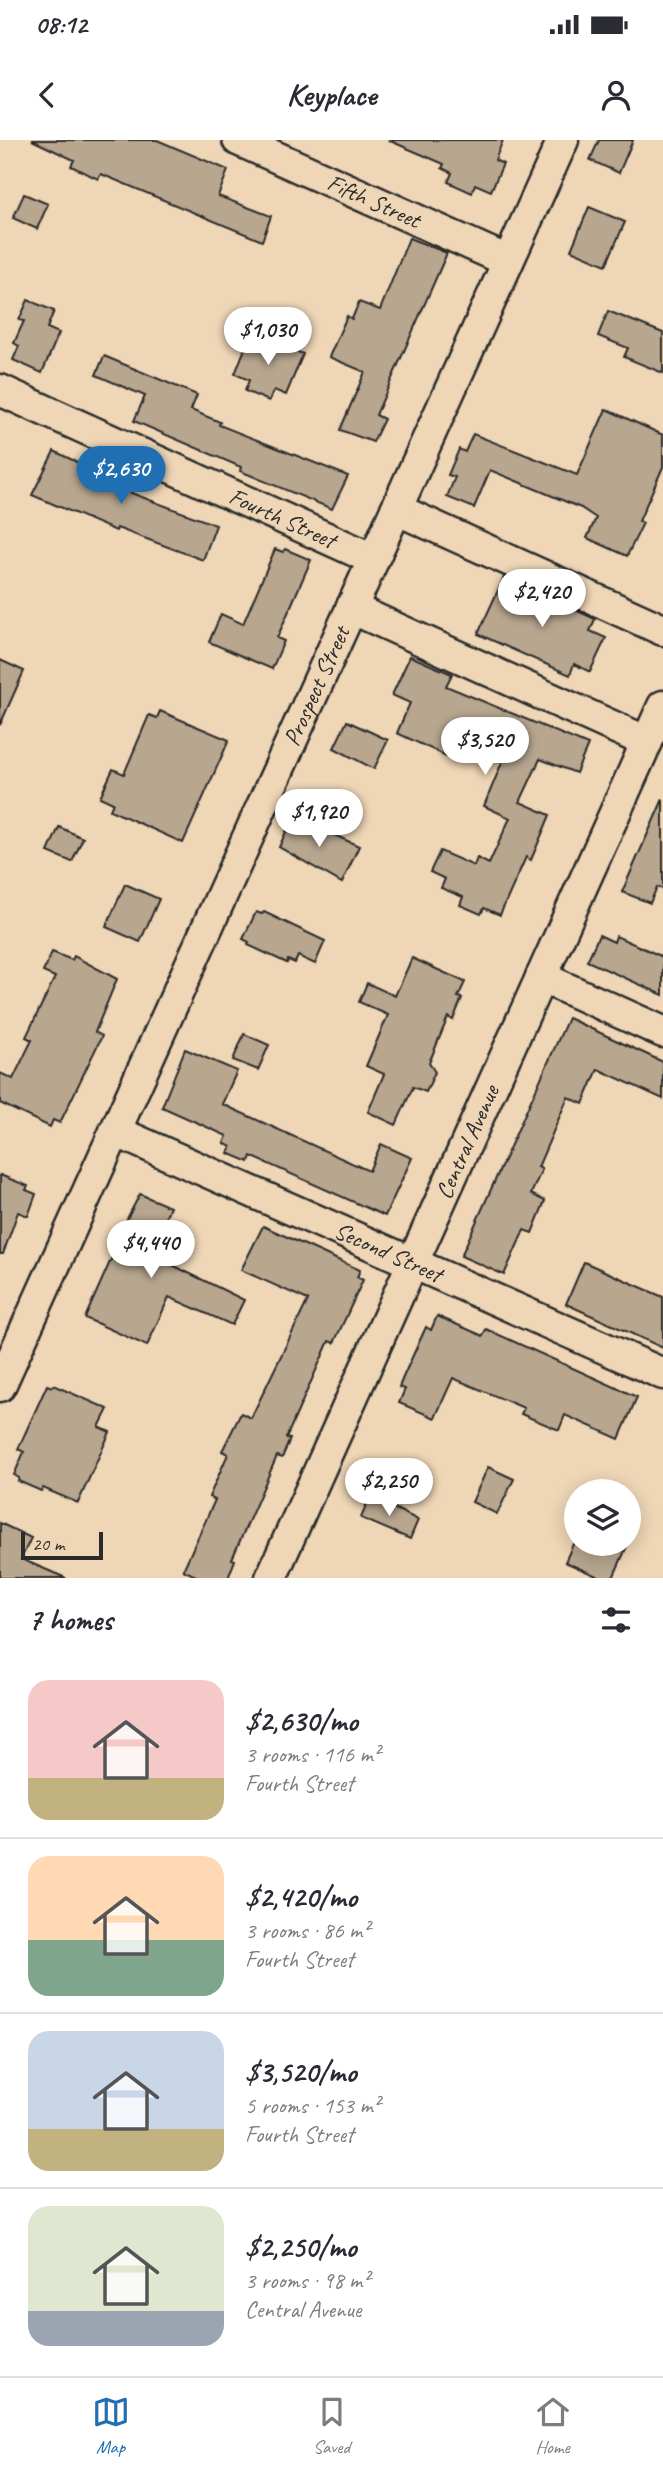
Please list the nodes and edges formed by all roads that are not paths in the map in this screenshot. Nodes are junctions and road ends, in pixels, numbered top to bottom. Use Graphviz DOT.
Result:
graph roads {
  1 [pos="238,140"];
  2 [pos="563,140"];
  3 [pos="508,261"];
  4 [pos="0,390"];
  5 [pos="396,509"];
  6 [pos="373,559"];
  7 [pos="351,608"];
  8 [pos="663,630"];
  9 [pos="663,706"];
  10 [pos="647,741"];
  11 [pos="541,977"];
  12 [pos="663,1032"];
  13 [pos="115,1131"];
  14 [pos="412,1263"];
  15 [pos="663,1374"];
  16 [pos="0,1384"];
  17 [pos="271,1578"];
  1 -- 3 [label="street, Fifth Street"];
  2 -- 3 [label="street, Prospect Street"];
  3 -- 5 [label="street, Prospect Street"];
  4 -- 6 [label="street, Fourth Street"];
  5 -- 6 [label="street, Prospect Street"];
  5 -- 8 [label="street"];
  6 -- 7 [label="street, Prospect Street"];
  7 -- 10 [label="street"];
  7 -- 13 [label="street, Prospect Street"];
  9 -- 10 [label="street, Central Avenue"];
  10 -- 11 [label="street, Central Avenue"];
  11 -- 12 [label="street"];
  11 -- 14 [label="street, Central Avenue"];
  13 -- 14 [label="street, Second Street"];
  13 -- 16 [label="street, Prospect Street"];
  14 -- 15 [label="street, Second Street"];
  14 -- 17 [label="street, Central Avenue"];
}
